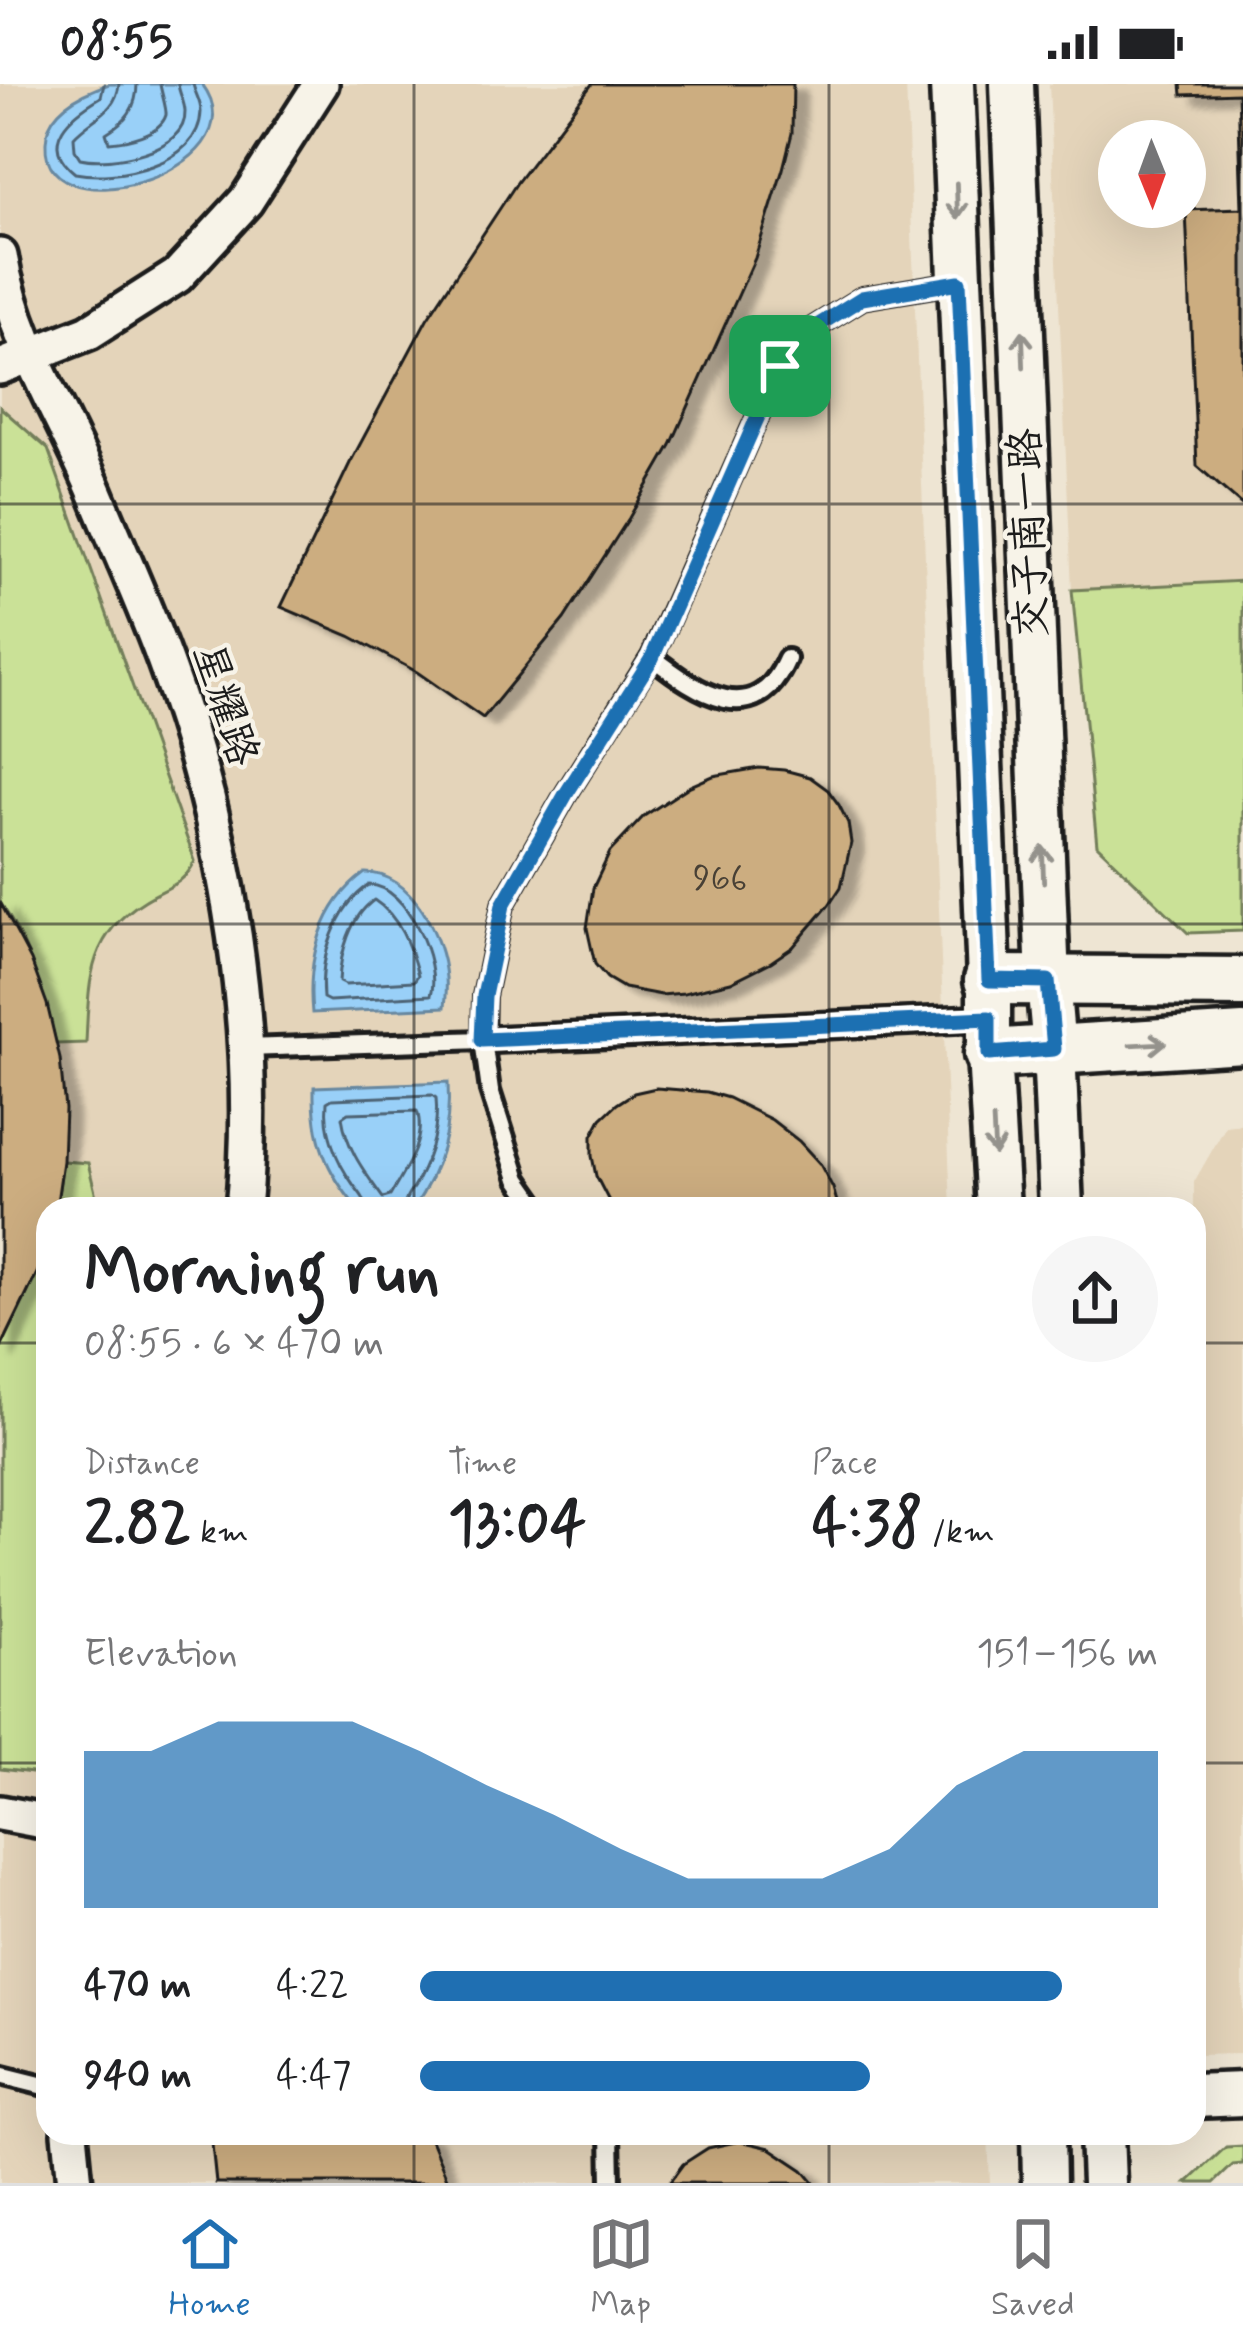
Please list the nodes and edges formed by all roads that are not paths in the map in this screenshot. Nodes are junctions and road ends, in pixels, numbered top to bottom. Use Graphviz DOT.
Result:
graph roads {
  1 [pos="320,84"];
  2 [pos="952,84"];
  3 [pos="1012,84"];
  4 [pos="0,256"];
  5 [pos="959,282"];
  6 [pos="15,362"];
  7 [pos="652,658"];
  8 [pos="787,658"];
  9 [pos="1048,981"];
  10 [pos="1243,982"];
  11 [pos="989,1017"];
  12 [pos="1243,1038"];
  13 [pos="482,1040"];
  14 [pos="246,1048"];
  15 [pos="1054,1049"];
  16 [pos="244,1197"];
  17 [pos="530,1197"];
  18 [pos="997,1197"];
  19 [pos="1060,1197"];
  20 [pos="0,1814"];
  21 [pos="36,1820"];
  22 [pos="0,2075"];
  23 [pos="36,2083"];
  24 [pos="1243,2094"];
  25 [pos="1206,2096"];
  26 [pos="71,2145"];
  27 [pos="610,2145"];
  28 [pos="1043,2145"];
  29 [pos="1102,2145"];
  30 [pos="75,2183"];
  31 [pos="611,2183"];
  32 [pos="1045,2183"];
  33 [pos="1104,2183"];
  1 -- 6 [label="street"];
  2 -- 5 [label="street, 交子南一路, one-way"];
  9 -- 3 [label="street, 交子南一路, one-way"];
  4 -- 6 [label="street, 星耀路"];
  5 -- 7 [label="lane"];
  5 -- 11 [label="street, 交子南一路"];
  6 -- 14 [label="street, 星耀路"];
  7 -- 8 [label="lane"];
  7 -- 13 [label="lane"];
  9 -- 10 [label="main road"];
  9 -- 11 [label="main road"];
  9 -- 15 [label="street, 交子南一路"];
  11 -- 13 [label="street"];
  11 -- 15 [label="main road"];
  11 -- 18 [label="street, 交子南一路, one-way"];
  15 -- 12 [label="main road, one-way"];
  13 -- 14 [label="lane"];
  13 -- 17 [label="lane"];
  14 -- 16 [label="street, 星耀路"];
  15 -- 19 [label="street, 交子南一路"];
  20 -- 21 [label="street"];
  22 -- 23 [label="lane"];
  24 -- 25 [label="street"];
  26 -- 30 [label="street"];
  27 -- 31 [label="lane"];
  28 -- 32 [label="street"];
  29 -- 33 [label="street"];
}
